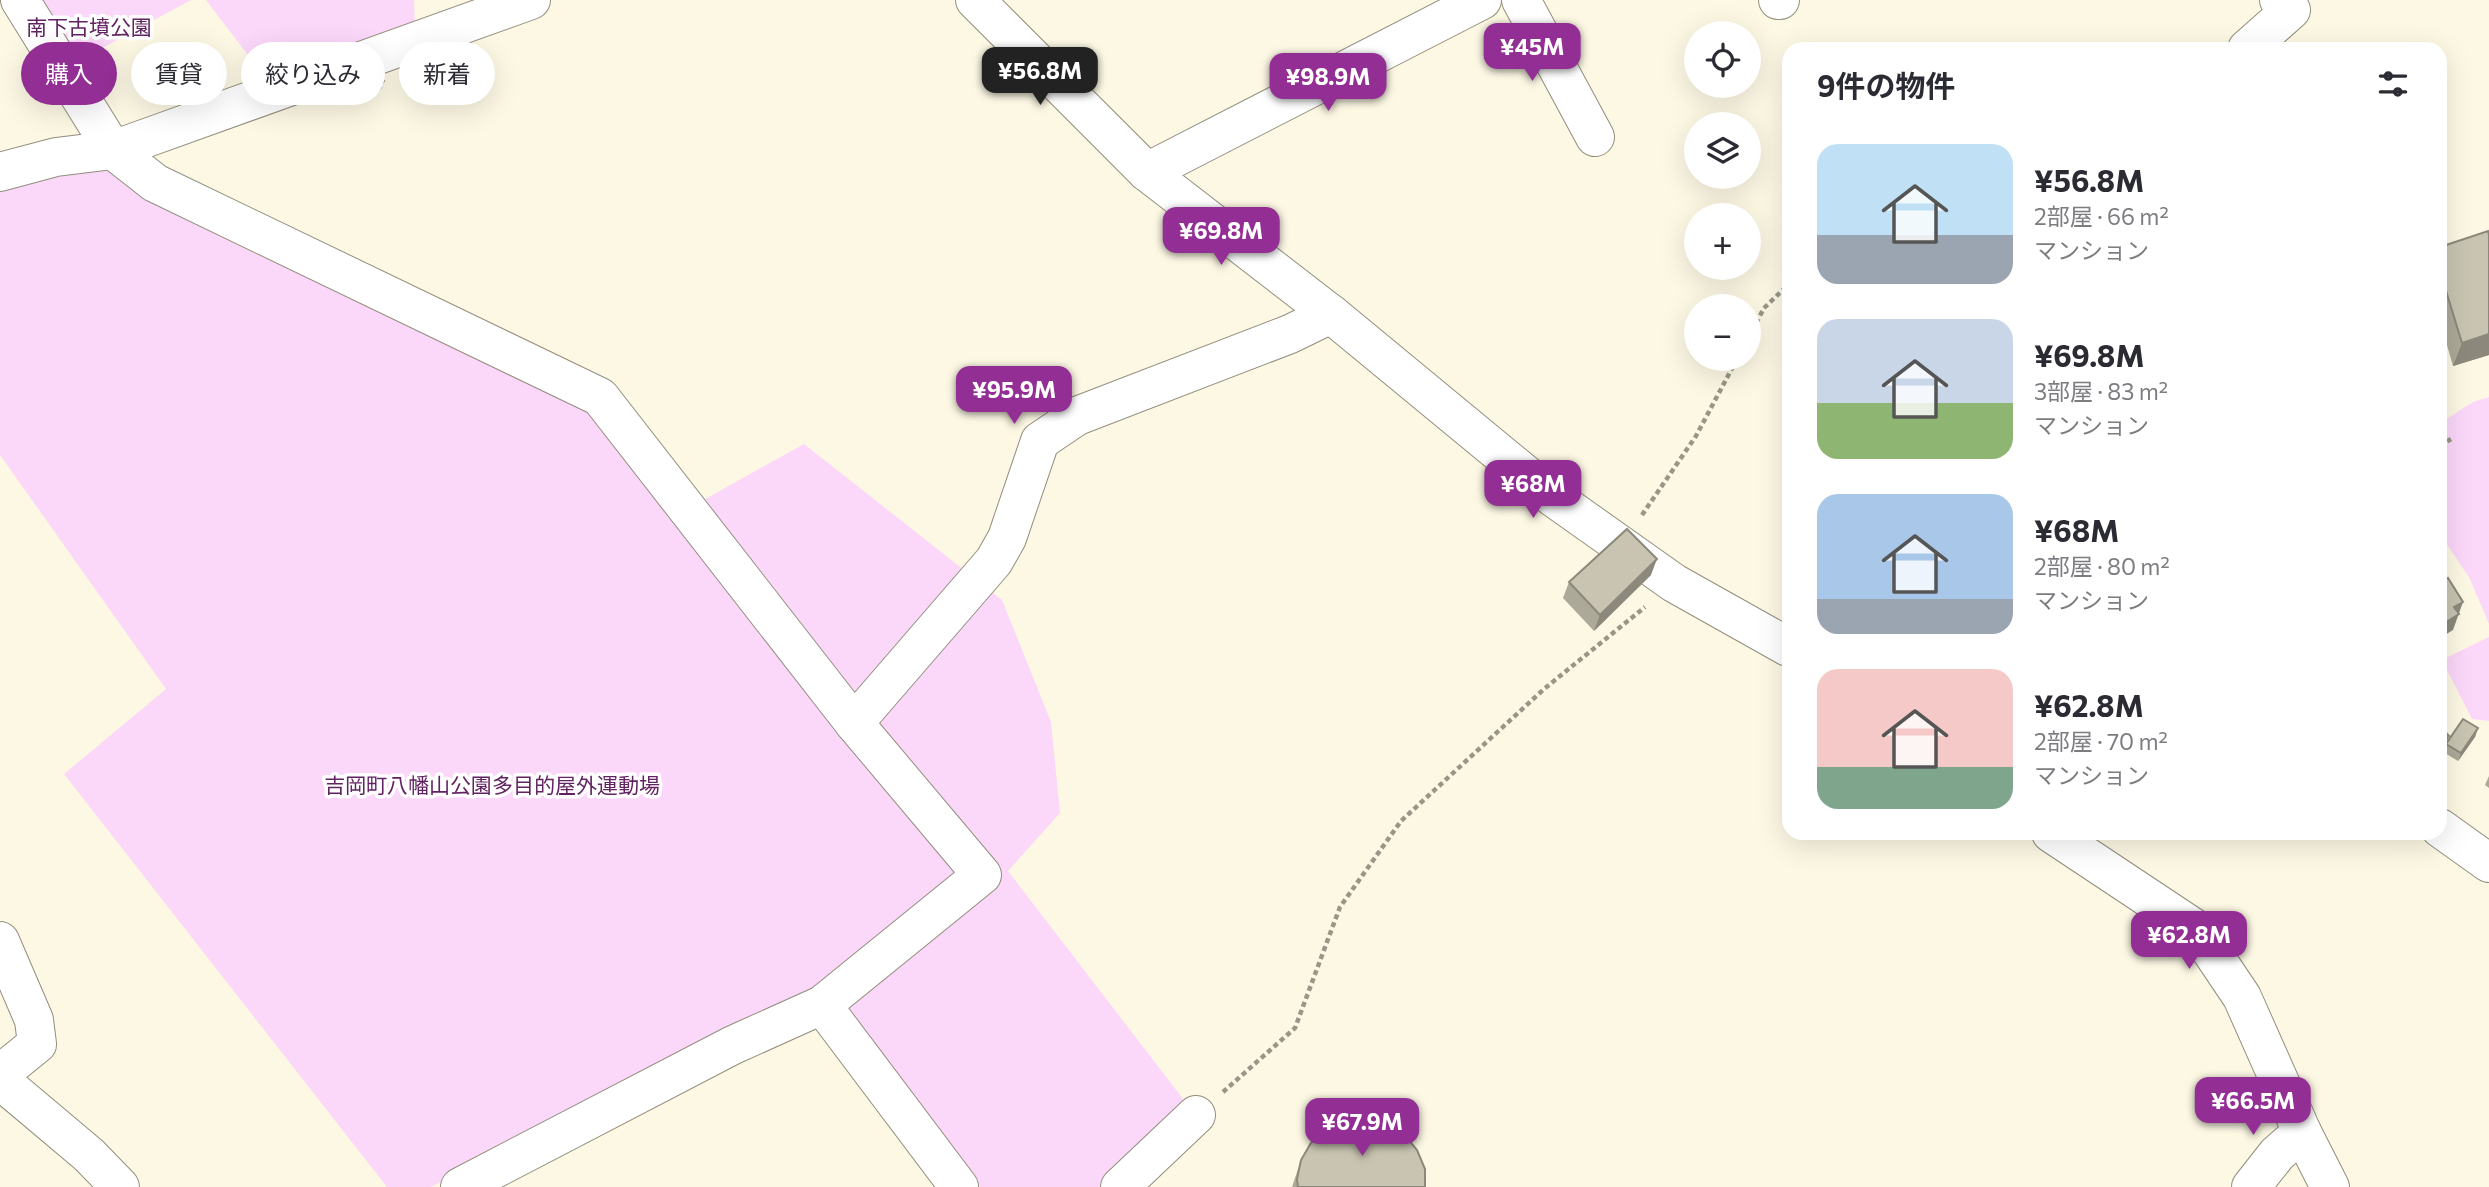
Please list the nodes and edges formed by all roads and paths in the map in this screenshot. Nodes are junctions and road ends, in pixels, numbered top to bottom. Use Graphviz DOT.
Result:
graph roads {
  1 [pos="20,0"];
  2 [pos="531,0"];
  3 [pos="975,0"];
  4 [pos="1482,0"];
  5 [pos="1521,0"];
  6 [pos="2279,0"];
  7 [pos="2255,42"];
  8 [pos="1595,137"];
  9 [pos="113,150"];
  10 [pos="0,172"];
  11 [pos="1147,172"];
  12 [pos="1782,291"];
  13 [pos="1331,314"];
  14 [pos="1761,314"];
  15 [pos="1731,371"];
  16 [pos="2451,439"];
  17 [pos="2447,442"];
  18 [pos="1621,544"];
  19 [pos="1674,583"];
  20 [pos="1782,645"];
  21 [pos="854,723"];
  22 [pos="2447,833"];
  23 [pos="2062,840"];
  24 [pos="2489,863"];
  25 [pos="0,941"];
  26 [pos="822,1005"];
  27 [pos="0,1074"];
  28 [pos="0,1080"];
  29 [pos="1196,1115"];
  30 [pos="2302,1132"];
  31 [pos="91,1171"];
  32 [pos="120,1187"];
  33 [pos="460,1187"];
  34 [pos="959,1187"];
  35 [pos="1121,1187"];
  36 [pos="2250,1187"];
  37 [pos="2330,1187"];
  1 -- 9 [label="street"];
  2 -- 9 [label="street"];
  3 -- 11 [label="street"];
  4 -- 11 [label="street"];
  5 -- 8 [label="street"];
  6 -- 7 [label="street"];
  9 -- 10 [label="street"];
  9 -- 21 [label="street"];
  11 -- 13 [label="street"];
  12 -- 14 [label="path"];
  13 -- 18 [label="street"];
  13 -- 21 [label="street"];
  15 -- 18 [label="path"];
  16 -- 17 [label="path"];
  18 -- 19 [label="street"];
  19 -- 20 [label="street"];
  19 -- 29 [label="path"];
  21 -- 26 [label="street"];
  22 -- 24 [label="street"];
  23 -- 30 [label="street"];
  25 -- 27 [label="street"];
  26 -- 33 [label="street"];
  26 -- 34 [label="street"];
  28 -- 31 [label="street"];
  29 -- 35 [label="street"];
  30 -- 36 [label="street"];
  30 -- 37 [label="street"];
  31 -- 32 [label="street"];
}
